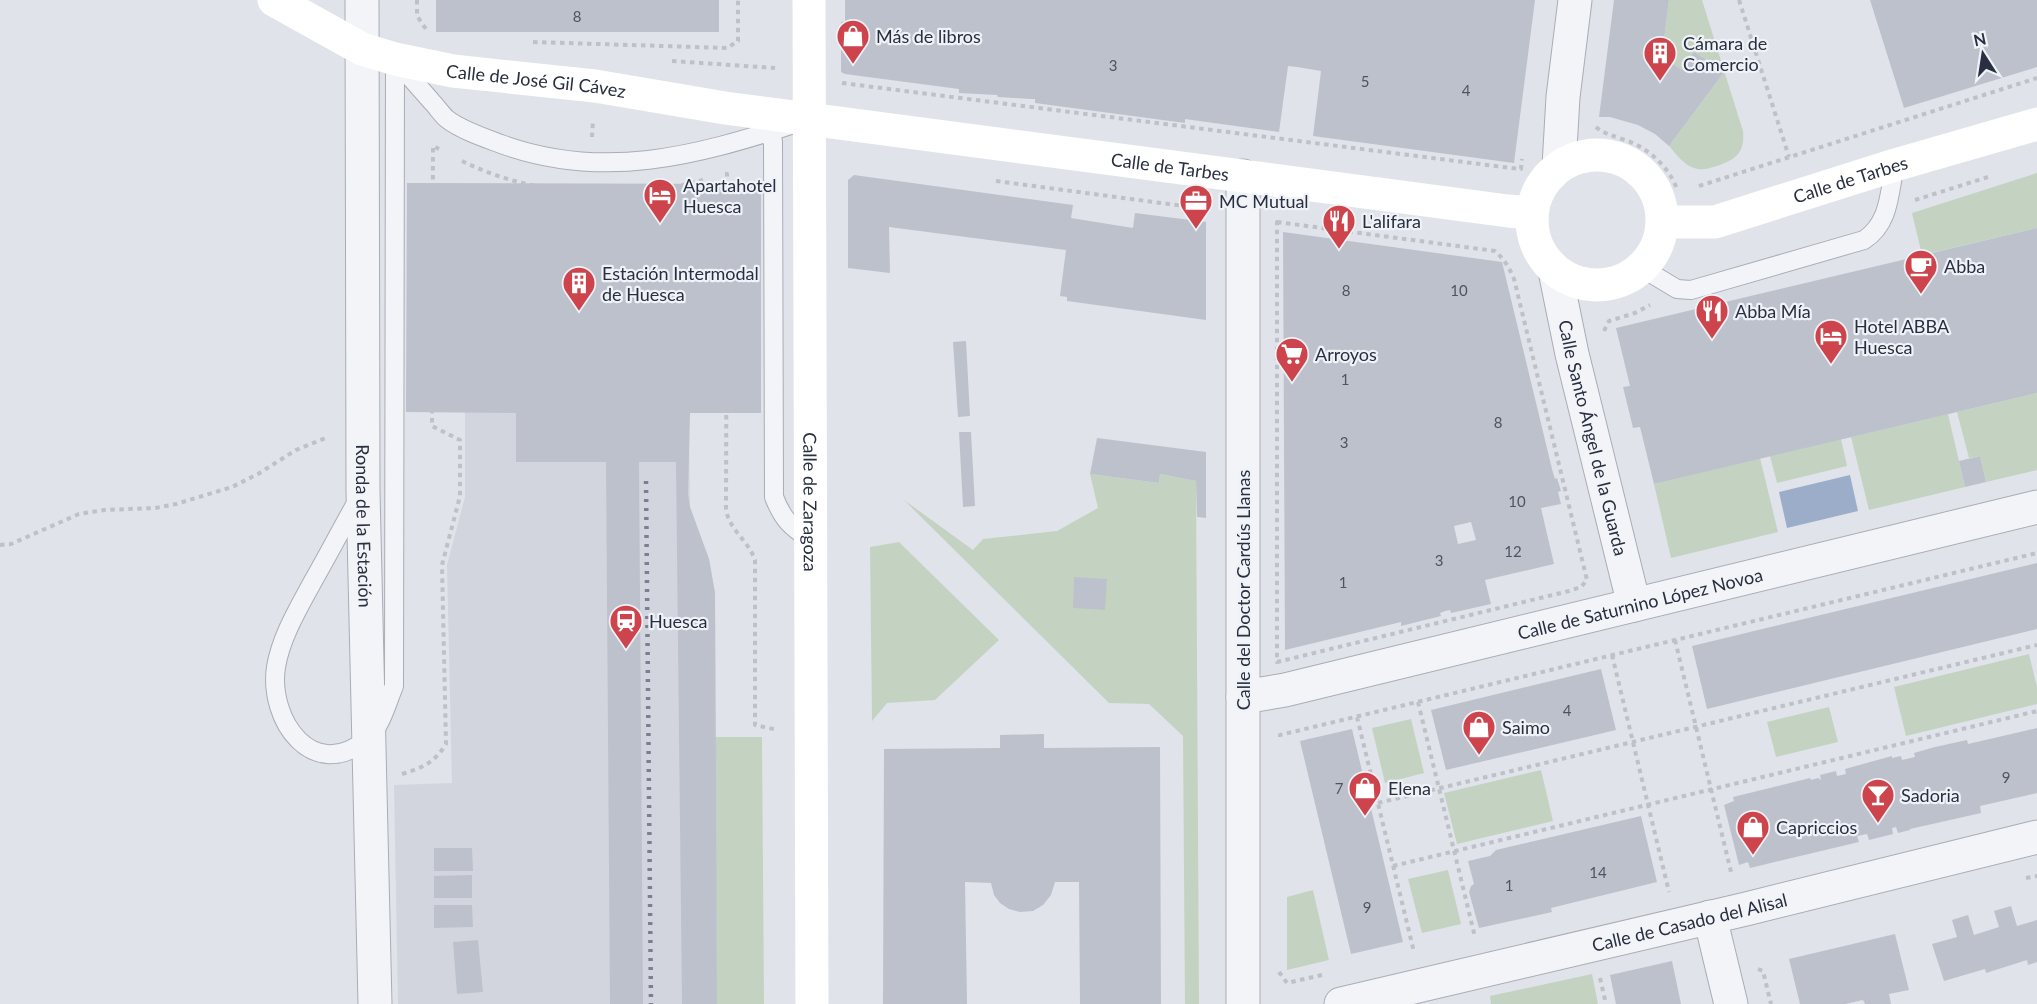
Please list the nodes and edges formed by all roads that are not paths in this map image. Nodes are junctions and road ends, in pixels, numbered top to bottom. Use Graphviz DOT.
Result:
graph roads {
  1 [pos="274,0"];
  2 [pos="362,0"];
  3 [pos="809,0"];
  4 [pos="1575,0"];
  5 [pos="362,49"];
  6 [pos="395,59"];
  7 [pos="810,119"];
  8 [pos="2037,124"];
  9 [pos="767,133"];
  10 [pos="1895,165"];
  11 [pos="1559,166"];
  12 [pos="1244,176"];
  13 [pos="1532,213"];
  14 [pos="1662,222"];
  15 [pos="1642,268"];
  16 [pos="1555,271"];
  17 [pos="363,491"];
  18 [pos="2037,507"];
  19 [pos="811,540"];
  20 [pos="1634,605"];
  21 [pos="1243,697"];
  22 [pos="368,738"];
  23 [pos="2037,837"];
  24 [pos="1710,917"];
  25 [pos="375,1004"];
  26 [pos="812,1004"];
  27 [pos="1243,1004"];
  28 [pos="1341,1004"];
  29 [pos="1731,1004"];
  1 -- 5 [label="main road, Calle de José Gil Cávez"];
  2 -- 5 [label="street, Ronda de la Estación"];
  3 -- 7 [label="main road, Calle de Zaragoza"];
  4 -- 11 [label="street"];
  5 -- 6 [label="main road, Calle de José Gil Cávez"];
  5 -- 17 [label="street, Ronda de la Estación"];
  6 -- 7 [label="main road, Calle de José Gil Cávez"];
  6 -- 9 [label="lane"];
  6 -- 22 [label="lane"];
  7 -- 9 [label="lane"];
  7 -- 12 [label="main road, Calle de Tarbes"];
  7 -- 19 [label="main road, Calle de Zaragoza"];
  8 -- 10 [label="main road, Calle de Tarbes"];
  9 -- 19 [label="lane"];
  10 -- 14 [label="main road, Calle de Tarbes"];
  10 -- 15 [label="lane"];
  11 -- 13 [label="main road"];
  11 -- 14 [label="main road"];
  12 -- 13 [label="main road, Calle de Tarbes"];
  12 -- 21 [label="street, Calle del Doctor Cardús Llanas"];
  13 -- 16 [label="main road"];
  14 -- 15 [label="main road"];
  15 -- 16 [label="main road"];
  16 -- 20 [label="street, Calle Santo Ángel de la Guarda"];
  17 -- 22 [label="street, Ronda de la Estación"];
  17 -- 22 [label="lane"];
  18 -- 20 [label="street, Calle de Saturnino López Novoa"];
  19 -- 26 [label="main road, Calle de Zaragoza"];
  20 -- 21 [label="street, Calle de Saturnino López Novoa"];
  21 -- 27 [label="street, Calle del Doctor Cardús Llanas"];
  22 -- 25 [label="street, Ronda de la Estación"];
  23 -- 24 [label="street, Calle de Casado del Alisal"];
  24 -- 28 [label="street, Calle de Casado del Alisal"];
  24 -- 29 [label="street"];
}
